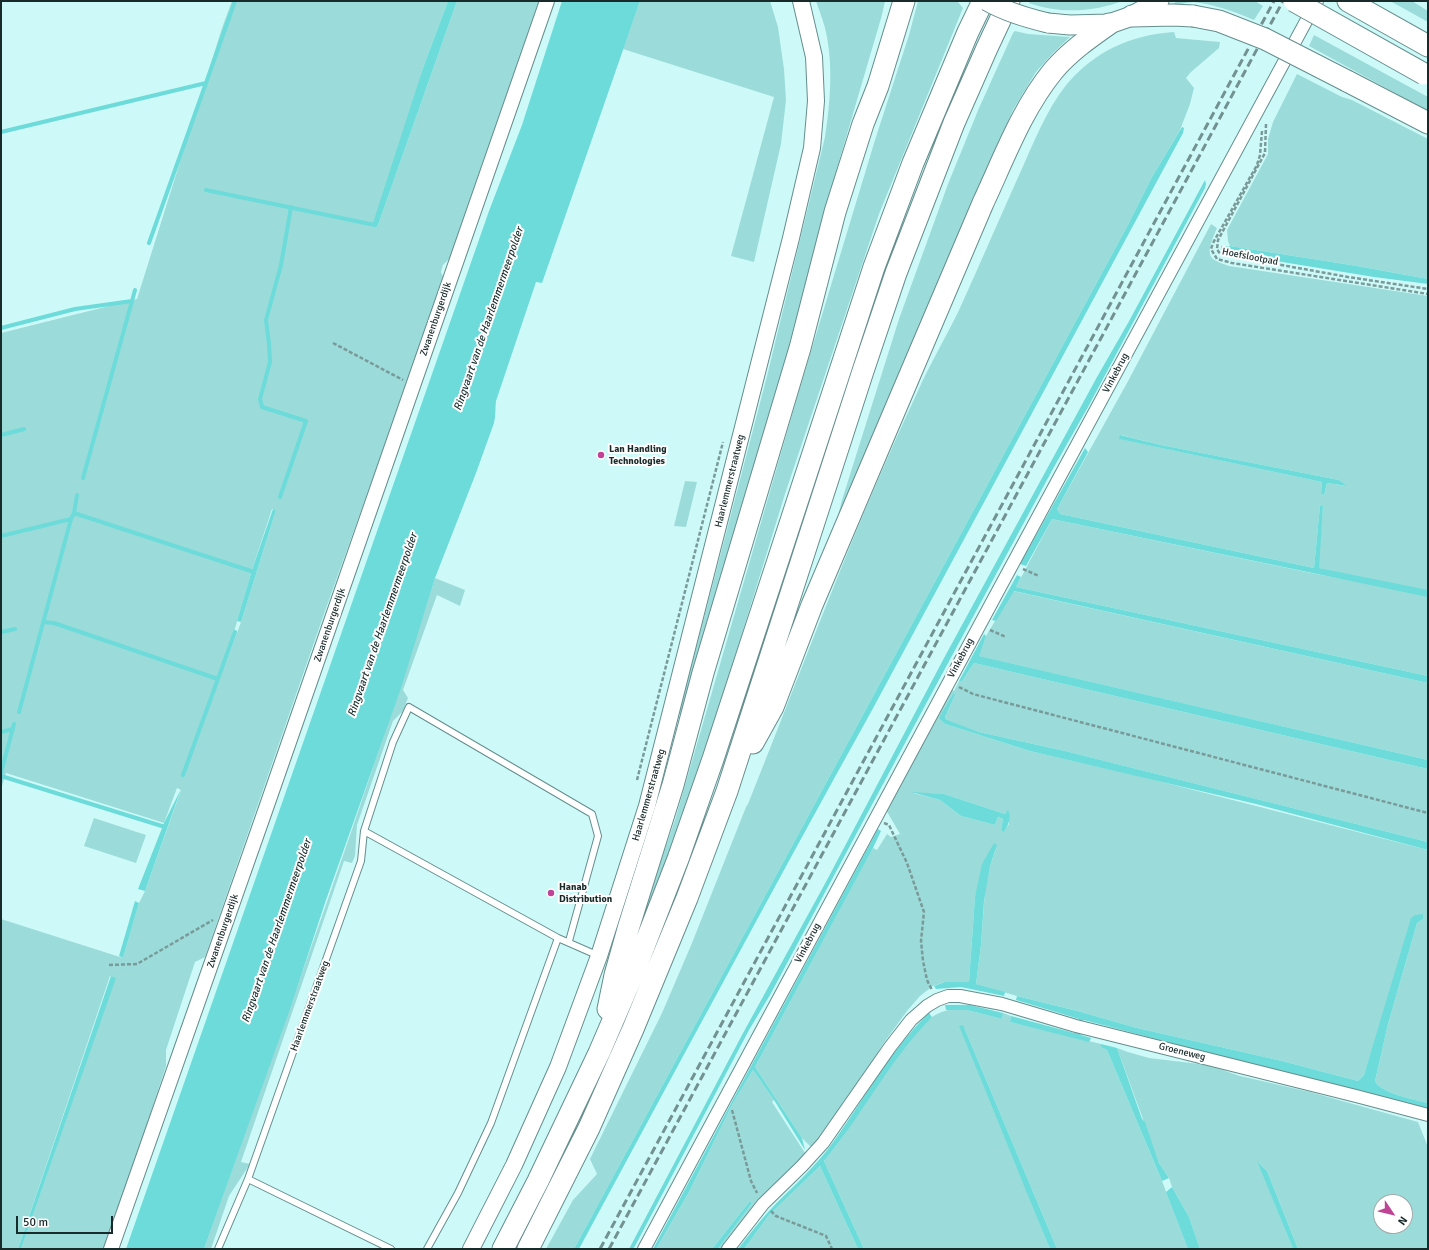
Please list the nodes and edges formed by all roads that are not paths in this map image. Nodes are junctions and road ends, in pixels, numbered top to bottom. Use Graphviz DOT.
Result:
graph roads {
  1 [pos="547,1"];
  2 [pos="801,1"];
  3 [pos="900,1"];
  4 [pos="904,1"];
  5 [pos="983,1"];
  6 [pos="988,1"];
  7 [pos="1009,1"];
  8 [pos="1159,1"];
  9 [pos="1294,1"];
  10 [pos="1316,1"];
  11 [pos="1348,1"];
  12 [pos="1132,16"];
  13 [pos="897,22"];
  14 [pos="1109,24"];
  15 [pos="1428,46"];
  16 [pos="1426,76"];
  17 [pos="1428,123"];
  18 [pos="727,791"];
  19 [pos="364,831"];
  20 [pos="558,938"];
  21 [pos="569,941"];
  22 [pos="599,956"];
  23 [pos="599,1053"];
  24 [pos="1428,1115"];
  25 [pos="248,1178"];
  26 [pos="112,1249"];
  27 [pos="218,1249"];
  28 [pos="390,1249"];
  29 [pos="427,1249"];
  30 [pos="471,1249"];
  31 [pos="503,1249"];
  32 [pos="528,1249"];
  33 [pos="644,1249"];
  34 [pos="728,1249"];
  1 -- 26 [label="street, Zwanenburgerdijk"];
  2 -- 22 [label="main road, Haarlemmerstraatweg"];
  3 -- 13 [label="highway"];
  4 -- 13 [label="highway"];
  5 -- 23 [label="highway"];
  6 -- 14 [label="highway, bridge"];
  7 -- 18 [label="highway"];
  8 -- 12 [label="highway"];
  9 -- 16 [label="highway, bridge"];
  10 -- 33 [label="street, Vinkebrug"];
  11 -- 15 [label="highway"];
  12 -- 14 [label="highway"];
  12 -- 17 [label="highway, bridge"];
  13 -- 23 [label="highway"];
  14 -- 18 [label="highway"];
  18 -- 32 [label="highway"];
  19 -- 20 [label="lane"];
  19 -- 21 [label="lane, Haarlemmerstraatweg"];
  19 -- 25 [label="lane, Haarlemmerstraatweg"];
  20 -- 21 [label="lane"];
  20 -- 29 [label="lane"];
  21 -- 22 [label="lane"];
  22 -- 30 [label="main road, Haarlemmerstraatweg"];
  23 -- 31 [label="highway"];
  24 -- 34 [label="street, Groeneweg"];
  25 -- 27 [label="lane, Haarlemmerstraatweg"];
  25 -- 28 [label="lane"];
}
